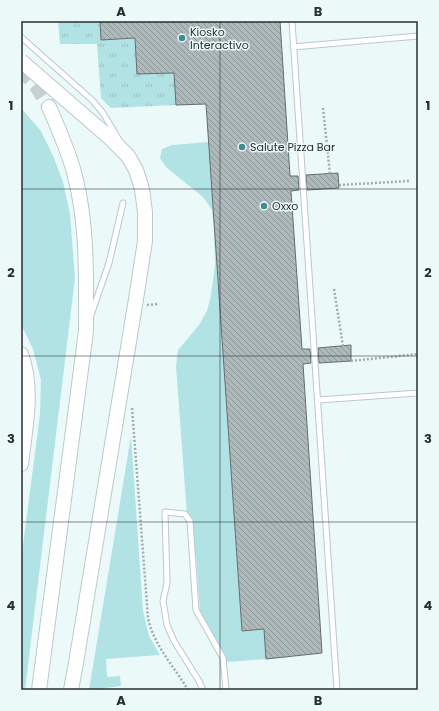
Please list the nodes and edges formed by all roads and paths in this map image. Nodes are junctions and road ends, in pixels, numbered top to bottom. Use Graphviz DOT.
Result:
graph roads {
  1 [pos="292,21"];
  2 [pos="418,36"];
  3 [pos="21,37"];
  4 [pos="293,47"];
  5 [pos="21,61"];
  6 [pos="49,108"];
  7 [pos="323,108"];
  8 [pos="128,156"];
  9 [pos="330,174"];
  10 [pos="409,181"];
  11 [pos="339,185"];
  12 [pos="123,203"];
  13 [pos="334,289"];
  14 [pos="158,304"];
  15 [pos="146,305"];
  16 [pos="86,331"];
  17 [pos="343,346"];
  18 [pos="21,354"];
  19 [pos="418,354"];
  20 [pos="351,361"];
  21 [pos="418,392"];
  22 [pos="318,400"];
  23 [pos="132,406"];
  24 [pos="21,464"];
  25 [pos="38,690"];
  26 [pos="71,690"];
  27 [pos="188,690"];
  28 [pos="203,690"];
  29 [pos="226,690"];
  30 [pos="337,690"];
  1 -- 4 [label="lane"];
  2 -- 4 [label="lane"];
  3 -- 8 [label="lane, bridge"];
  4 -- 22 [label="lane"];
  5 -- 8 [label="main road, bridge"];
  6 -- 16 [label="main road"];
  7 -- 9 [label="path"];
  8 -- 26 [label="main road, bridge"];
  10 -- 11 [label="path"];
  12 -- 16 [label="lane"];
  13 -- 17 [label="path"];
  14 -- 15 [label="path"];
  16 -- 25 [label="main road"];
  18 -- 24 [label="main road"];
  19 -- 20 [label="path"];
  21 -- 22 [label="lane"];
  22 -- 30 [label="lane"];
  23 -- 27 [label="path"];
  28 -- 29 [label="lane"];
}
